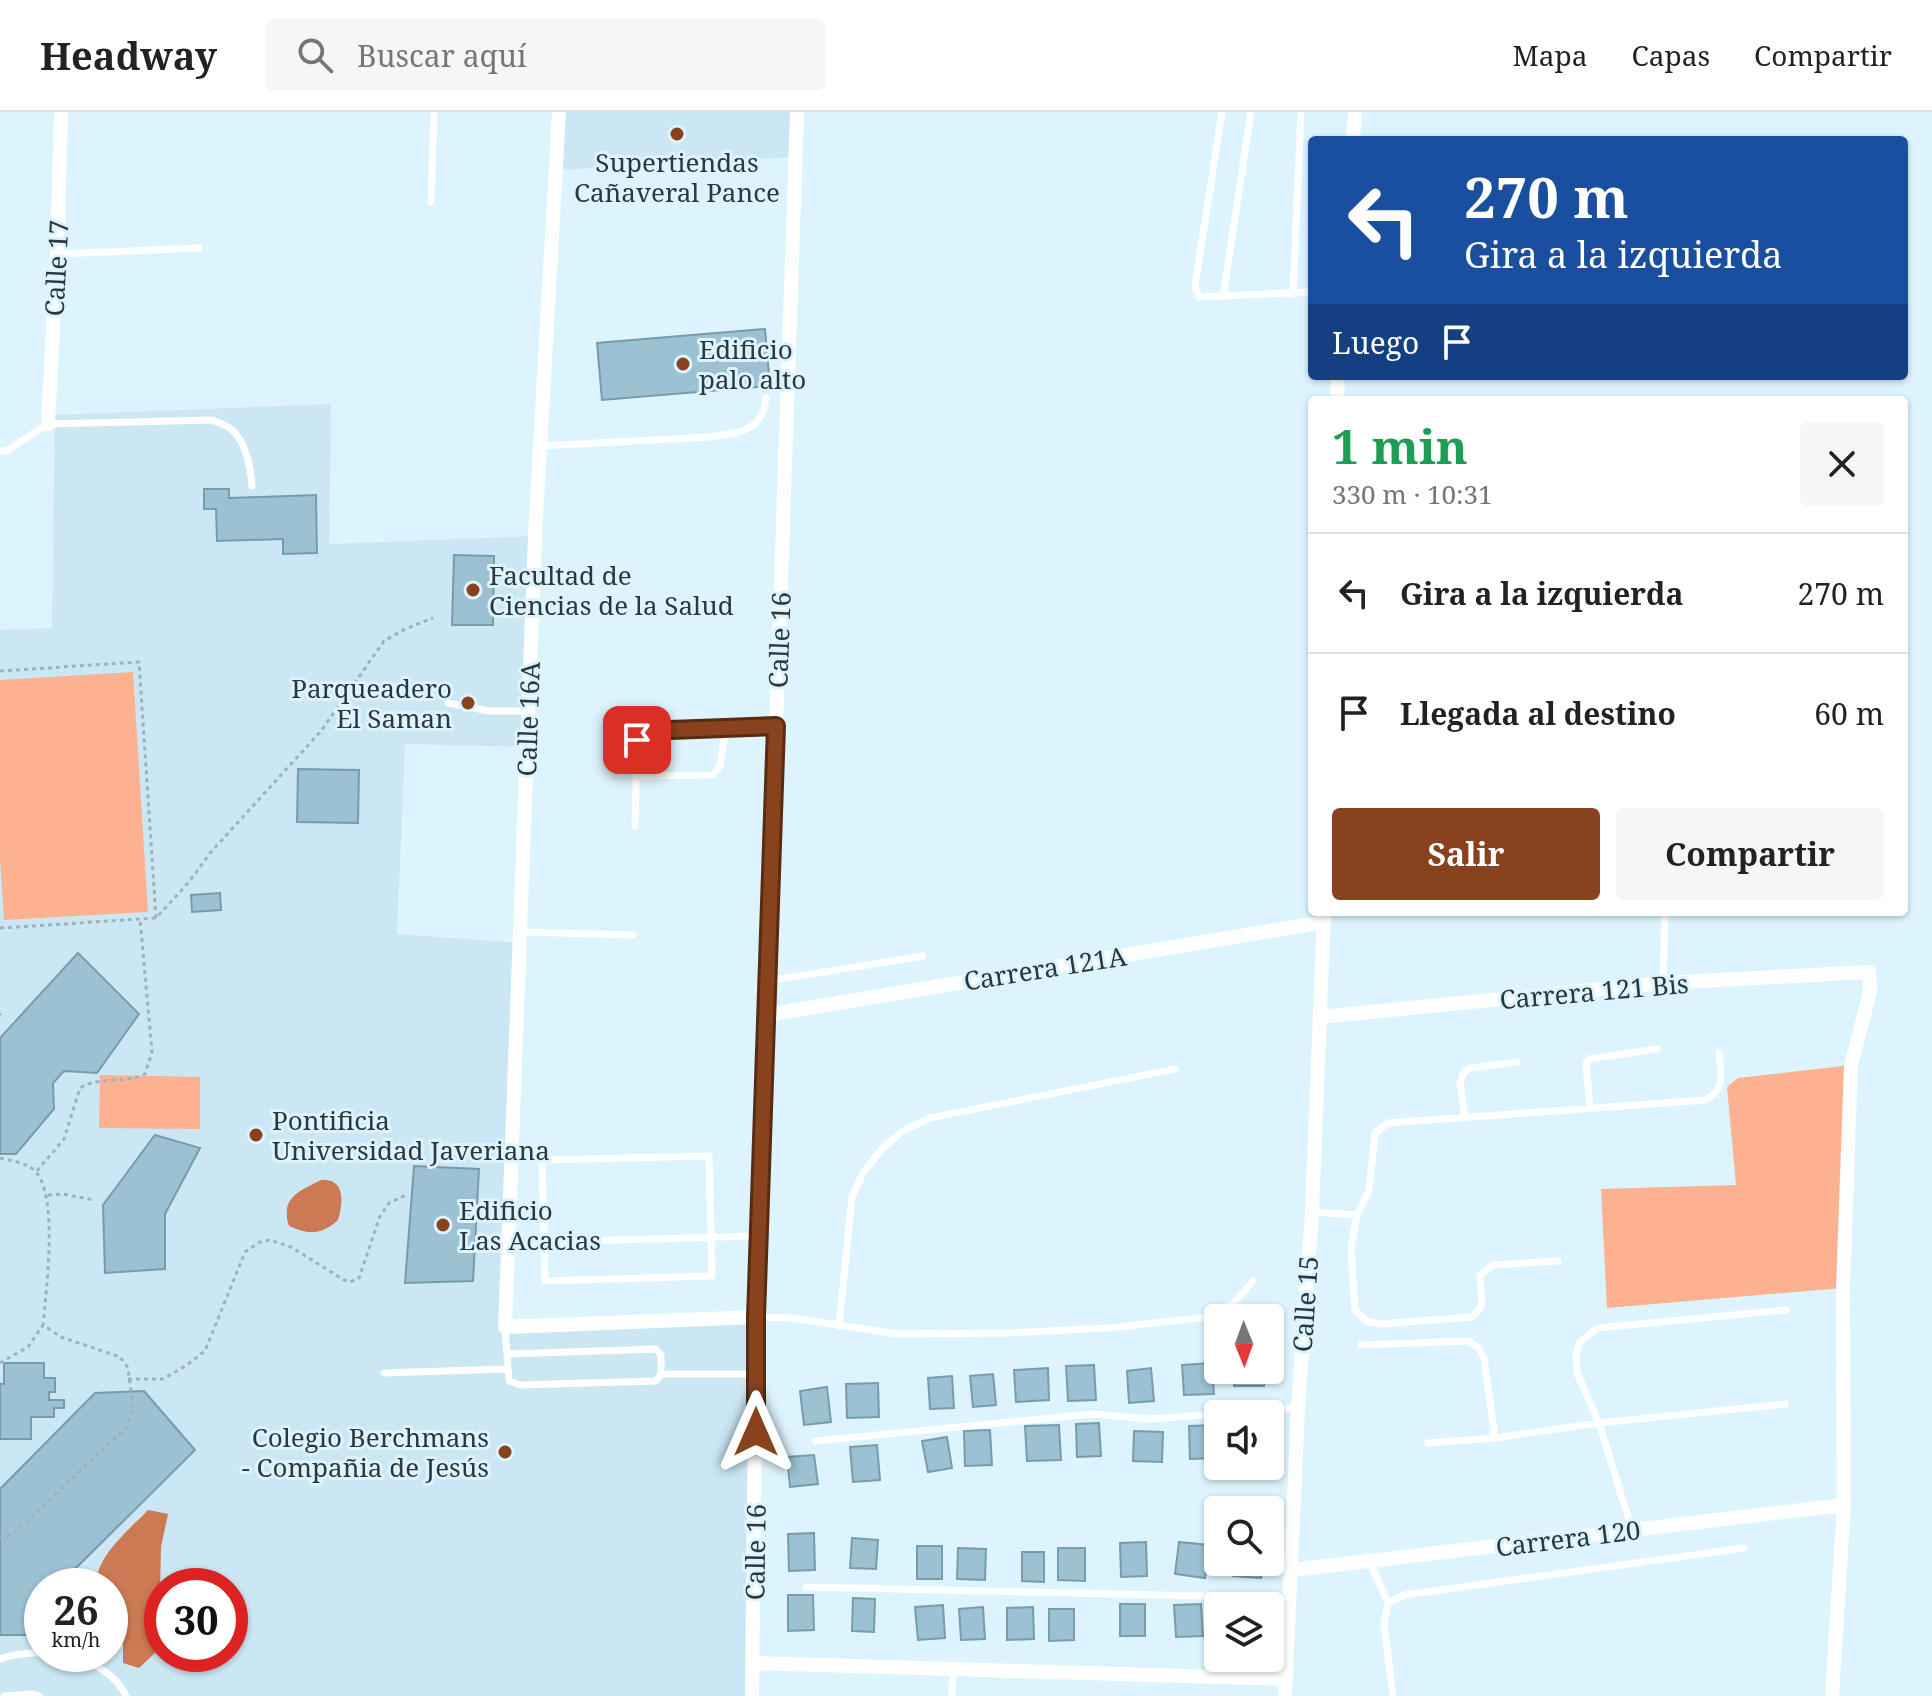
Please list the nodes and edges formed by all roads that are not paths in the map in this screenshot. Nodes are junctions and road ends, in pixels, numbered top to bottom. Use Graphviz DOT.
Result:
graph roads {
  1 [pos="61,112"];
  2 [pos="434,112"];
  3 [pos="559,112"];
  4 [pos="797,112"];
  5 [pos="1222,112"];
  6 [pos="1251,112"];
  7 [pos="1301,112"];
  8 [pos="1355,112"];
  9 [pos="1353,136"];
  10 [pos="431,202"];
  11 [pos="199,248"];
  12 [pos="57,254"];
  13 [pos="1308,292"];
  14 [pos="1293,294"];
  15 [pos="1223,297"];
  16 [pos="766,398"];
  17 [pos="48,424"];
  18 [pos="540,446"];
  19 [pos="0,451"];
  20 [pos="252,486"];
  21 [pos="448,703"];
  22 [pos="528,711"];
  23 [pos="776,726"];
  24 [pos="726,727"];
  25 [pos="636,776"];
  26 [pos="635,826"];
  27 [pos="1665,916"];
  28 [pos="1324,917"];
  29 [pos="520,932"];
  30 [pos="633,935"];
  31 [pos="923,956"];
  32 [pos="768,981"];
  33 [pos="1663,983"];
  34 [pos="767,1015"];
  35 [pos="1320,1017"];
  36 [pos="1657,1049"];
  37 [pos="1719,1053"];
  38 [pos="1517,1062"];
  39 [pos="1175,1069"];
  40 [pos="1590,1108"];
  41 [pos="1465,1117"];
  42 [pos="1312,1212"];
  43 [pos="1357,1215"];
  44 [pos="759,1236"];
  45 [pos="711,1237"];
  46 [pos="544,1242"];
  47 [pos="1558,1261"];
  48 [pos="1253,1281"];
  49 [pos="1786,1310"];
  50 [pos="756,1317"];
  51 [pos="839,1326"];
  52 [pos="505,1327"];
  53 [pos="1361,1345"];
  54 [pos="507,1354"];
  55 [pos="507,1369"];
  56 [pos="384,1373"];
  57 [pos="661,1374"];
  58 [pos="756,1374"];
  59 [pos="1785,1404"];
  60 [pos="1298,1408"];
  61 [pos="1599,1423"];
  62 [pos="1495,1438"];
  63 [pos="816,1441"];
  64 [pos="1428,1443"];
  65 [pos="1844,1505"];
  66 [pos="1633,1531"];
  67 [pos="1744,1548"];
  68 [pos="1370,1562"];
  69 [pos="1293,1570"];
  70 [pos="806,1587"];
  71 [pos="1289,1598"];
  72 [pos="1388,1603"];
  73 [pos="0,1659"];
  74 [pos="754,1663"];
  75 [pos="953,1668"];
  76 [pos="1286,1679"];
  77 [pos="4,1696"];
  78 [pos="39,1696"];
  79 [pos="126,1696"];
  80 [pos="752,1696"];
  81 [pos="952,1696"];
  82 [pos="1285,1696"];
  83 [pos="1393,1696"];
  84 [pos="1832,1696"];
  1 -- 12 [label="street, Calle 17"];
  2 -- 10 [label="lane"];
  3 -- 18 [label="street, Calle 16A"];
  4 -- 23 [label="street, Calle 16"];
  5 -- 15 [label="lane"];
  6 -- 15 [label="lane"];
  7 -- 14 [label="lane"];
  8 -- 9 [label="street"];
  11 -- 12 [label="lane"];
  12 -- 17 [label="street, Calle 17"];
  13 -- 14 [label="lane"];
  14 -- 15 [label="lane"];
  16 -- 18 [label="lane"];
  17 -- 19 [label="lane"];
  17 -- 20 [label="lane"];
  18 -- 22 [label="street, Calle 16A"];
  21 -- 22 [label="lane"];
  22 -- 29 [label="street, Calle 16A"];
  23 -- 24 [label="lane"];
  23 -- 32 [label="street, Calle 16"];
  24 -- 25 [label="lane"];
  24 -- 25 [label="lane"];
  25 -- 26 [label="lane"];
  27 -- 33 [label="lane"];
  28 -- 34 [label="street, Carrera 121A"];
  28 -- 35 [label="street, Calle 15"];
  29 -- 30 [label="lane"];
  29 -- 52 [label="street, Calle 16A"];
  31 -- 32 [label="lane"];
  32 -- 34 [label="street, Calle 16"];
  33 -- 35 [label="street, Carrera 121 Bis"];
  33 -- 65 [label="street, Carrera 121 Bis"];
  34 -- 44 [label="street, Calle 16"];
  35 -- 42 [label="street, Calle 15"];
  36 -- 40 [label="lane"];
  37 -- 40 [label="lane"];
  38 -- 41 [label="lane"];
  39 -- 51 [label="lane"];
  40 -- 41 [label="lane"];
  41 -- 43 [label="lane"];
  42 -- 43 [label="lane"];
  42 -- 60 [label="street, Calle 15"];
  43 -- 47 [label="lane"];
  44 -- 45 [label="lane"];
  44 -- 50 [label="street, Calle 16"];
  45 -- 46 [label="lane"];
  45 -- 46 [label="lane"];
  45 -- 46 [label="lane"];
  48 -- 51 [label="lane"];
  49 -- 61 [label="lane"];
  50 -- 51 [label="lane"];
  50 -- 52 [label="street"];
  50 -- 58 [label="street, Calle 16"];
  52 -- 54 [label="lane"];
  53 -- 62 [label="lane"];
  54 -- 55 [label="lane"];
  54 -- 57 [label="lane"];
  55 -- 56 [label="lane"];
  55 -- 57 [label="lane"];
  57 -- 58 [label="lane"];
  58 -- 74 [label="street, Calle 16"];
  59 -- 61 [label="lane"];
  60 -- 63 [label="lane"];
  60 -- 69 [label="street, Calle 15"];
  61 -- 62 [label="lane"];
  61 -- 66 [label="lane"];
  62 -- 64 [label="lane"];
  65 -- 66 [label="street, Carrera 120"];
  65 -- 84 [label="street"];
  66 -- 68 [label="street, Carrera 120"];
  67 -- 72 [label="lane"];
  68 -- 69 [label="street, Carrera 120"];
  68 -- 72 [label="lane"];
  69 -- 71 [label="street, Calle 15"];
  70 -- 71 [label="lane"];
  71 -- 76 [label="street, Calle 15"];
  72 -- 83 [label="lane"];
  73 -- 79 [label="lane"];
  74 -- 75 [label="street"];
  74 -- 80 [label="street, Calle 16"];
  75 -- 76 [label="street"];
  75 -- 81 [label="lane"];
  76 -- 82 [label="street, Calle 15"];
  77 -- 78 [label="lane"];
}
